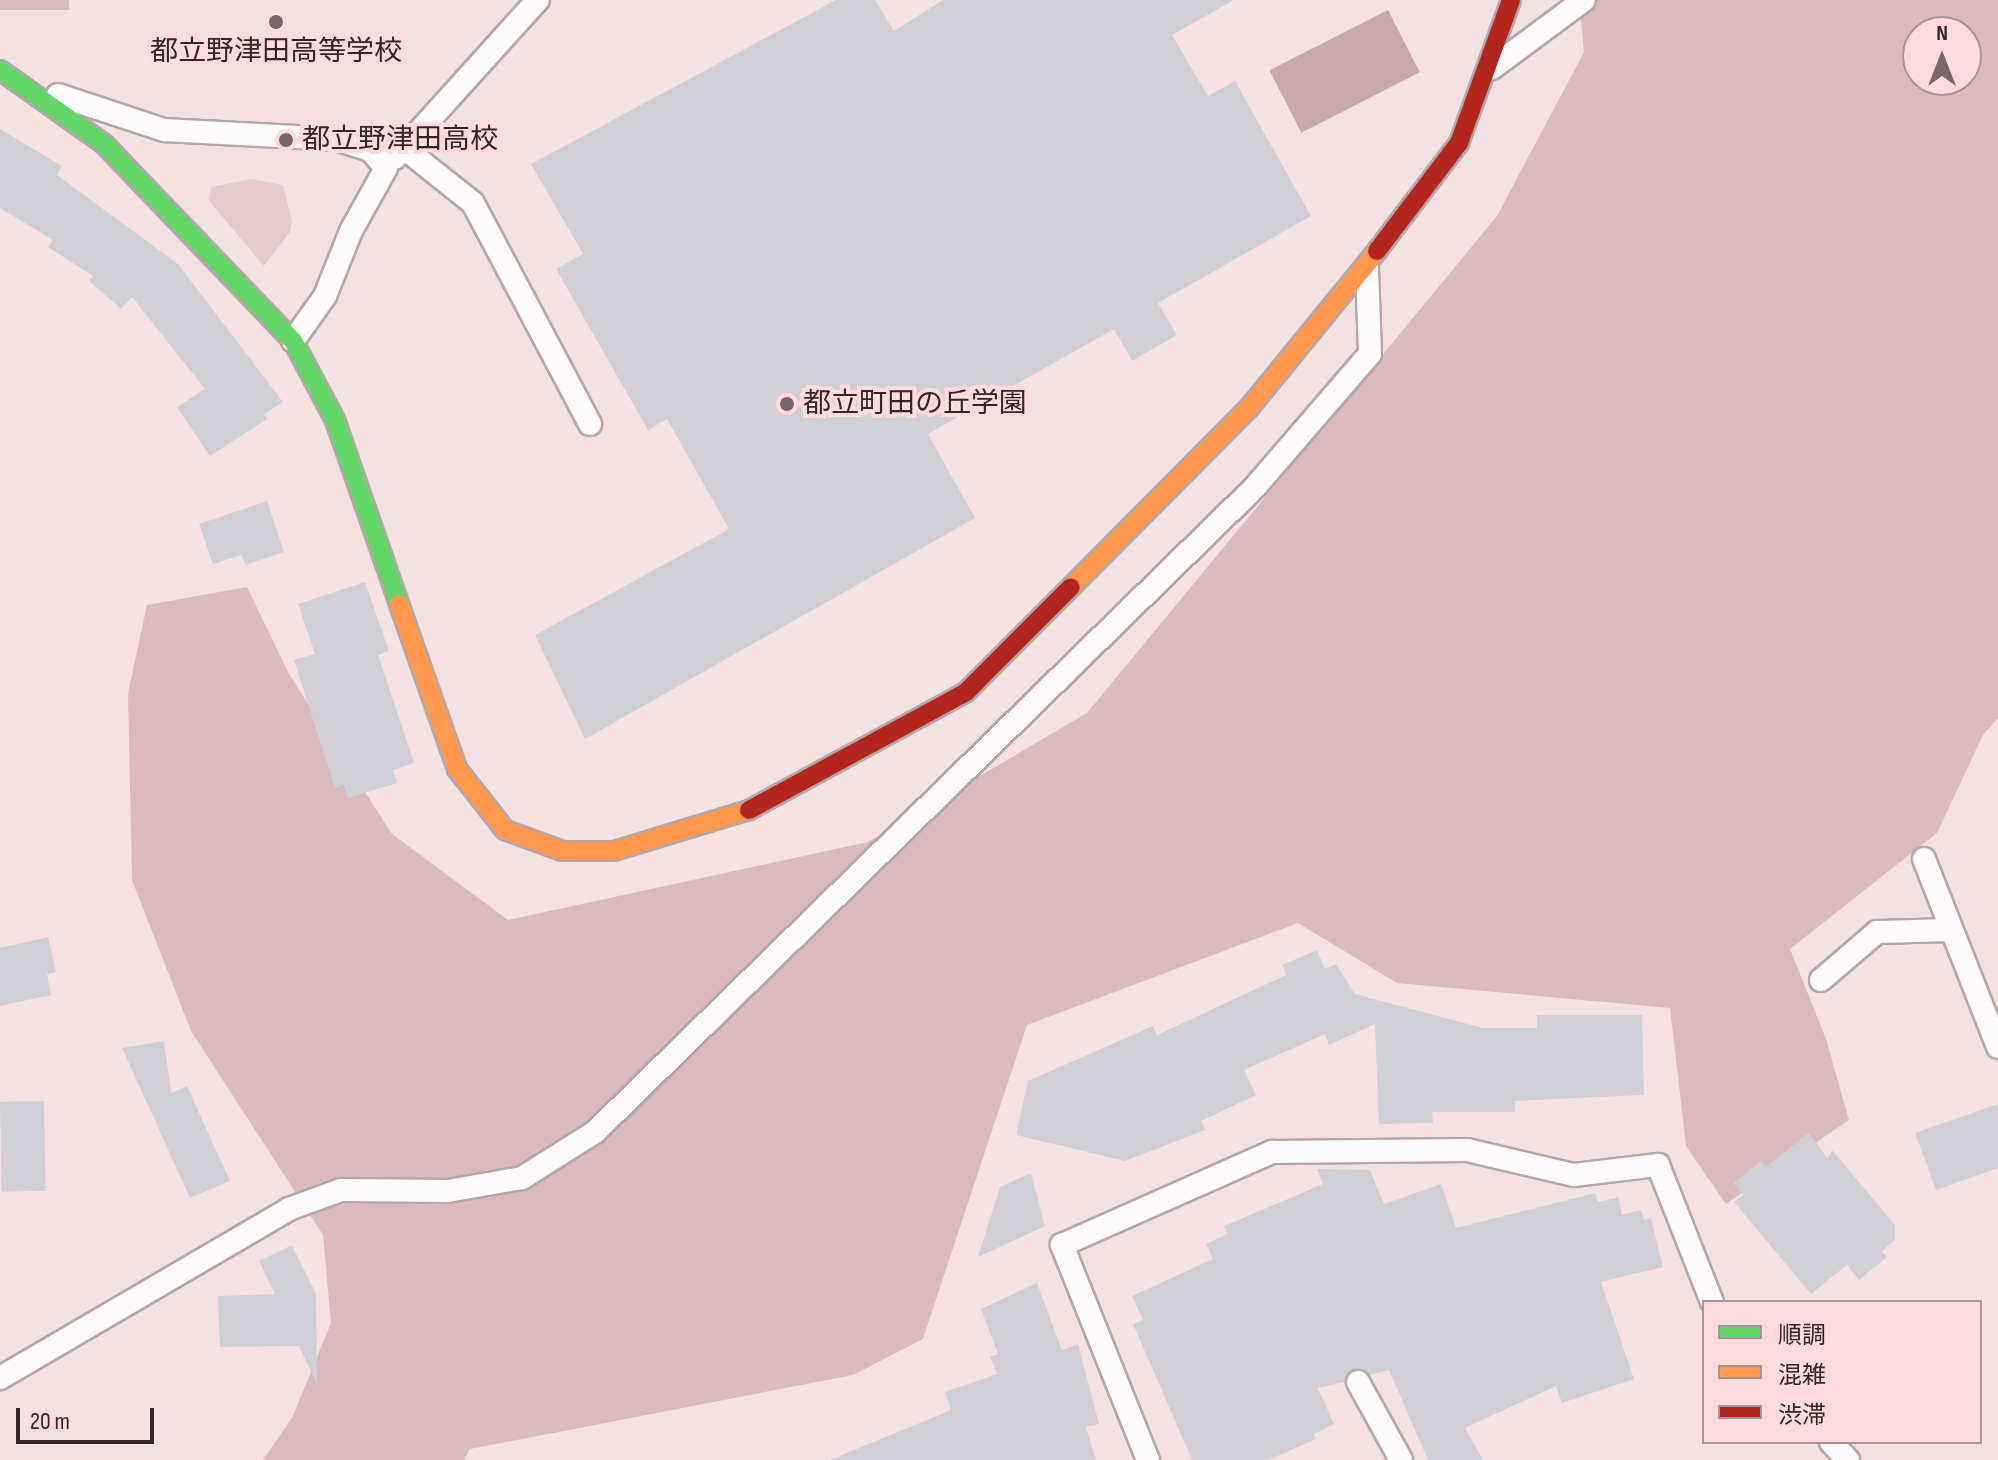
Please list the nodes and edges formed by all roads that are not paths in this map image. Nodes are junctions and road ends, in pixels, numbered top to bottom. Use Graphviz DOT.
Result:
graph roads {
  1 [pos="538,0"];
  2 [pos="1511,0"];
  3 [pos="1584,0"];
  4 [pos="0,70"];
  5 [pos="1484,73"];
  6 [pos="27,85"];
  7 [pos="404,148"];
  8 [pos="386,168"];
  9 [pos="1367,264"];
  10 [pos="293,341"];
  11 [pos="590,424"];
  12 [pos="1924,859"];
  13 [pos="1951,930"];
  14 [pos="1821,980"];
  15 [pos="1998,1047"];
  16 [pos="1711,1300"];
  17 [pos="0,1378"];
  18 [pos="1358,1382"];
  19 [pos="1833,1444"];
  20 [pos="1148,1460"];
  21 [pos="1401,1460"];
  22 [pos="1848,1460"];
  1 -- 7 [label="lane"];
  2 -- 5 [label="street"];
  3 -- 5 [label="lane"];
  4 -- 6 [label="street"];
  5 -- 9 [label="street"];
  6 -- 8 [label="lane"];
  6 -- 10 [label="street"];
  7 -- 8 [label="lane"];
  7 -- 11 [label="lane"];
  8 -- 10 [label="lane"];
  9 -- 10 [label="street"];
  9 -- 17 [label="lane"];
  12 -- 13 [label="lane"];
  13 -- 14 [label="lane"];
  13 -- 15 [label="lane"];
  16 -- 20 [label="lane"];
  18 -- 21 [label="lane"];
  19 -- 22 [label="lane"];
}
